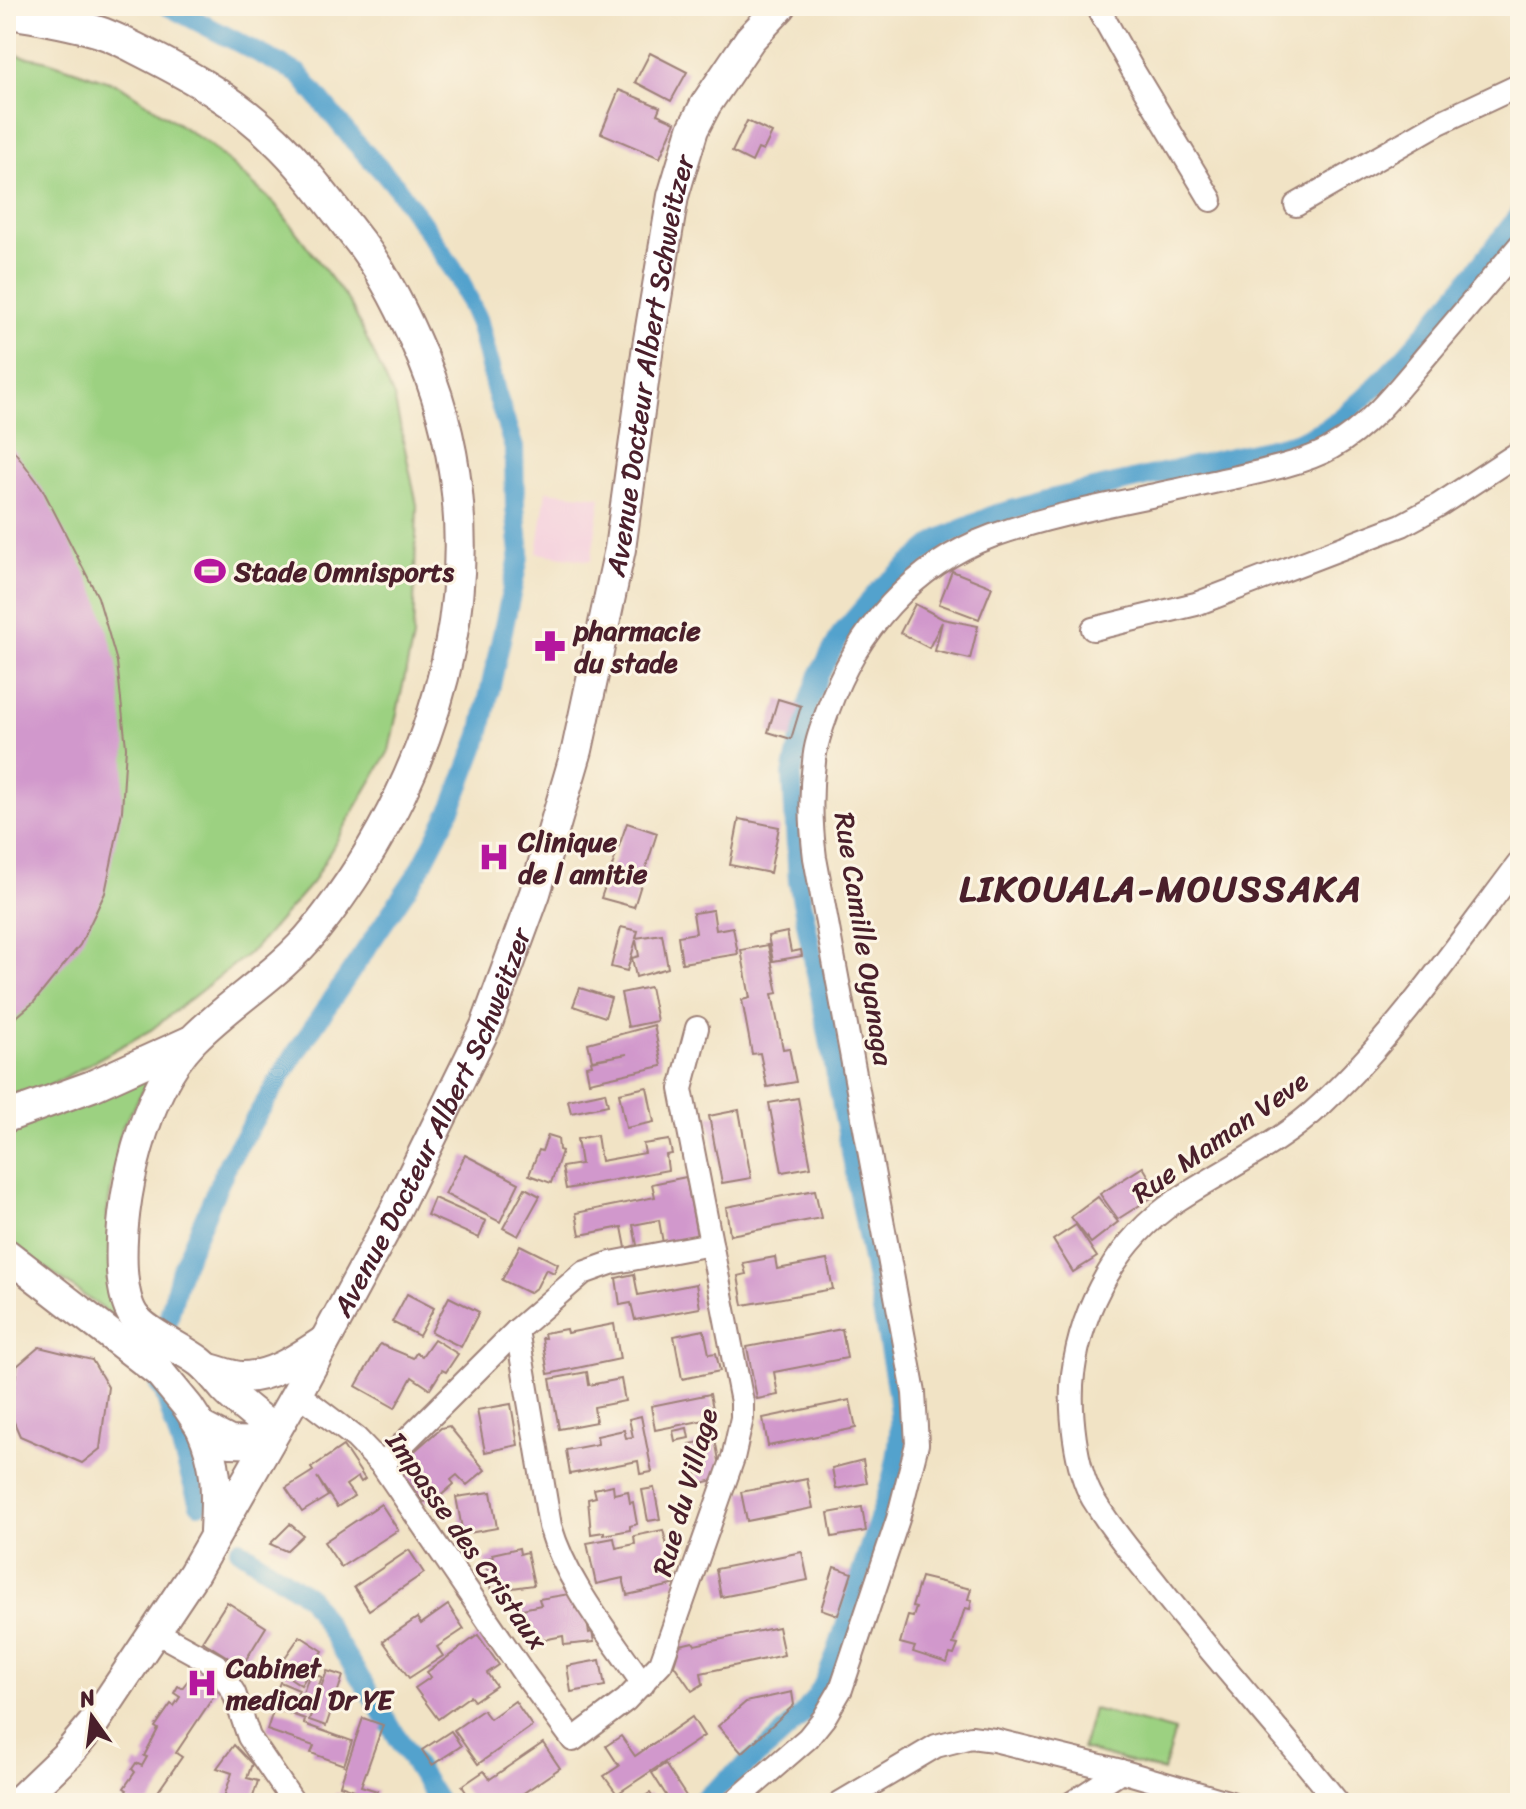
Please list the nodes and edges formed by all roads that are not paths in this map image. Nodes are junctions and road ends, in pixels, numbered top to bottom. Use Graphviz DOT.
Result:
graph roads {
  1 [pos="781,6"];
  2 [pos="1097,6"];
  3 [pos="6,12"];
  4 [pos="1520,85"];
  5 [pos="1211,200"];
  6 [pos="1296,205"];
  7 [pos="1520,245"];
  8 [pos="1520,452"];
  9 [pos="1093,629"];
  10 [pos="1520,862"];
  11 [pos="697,1028"];
  12 [pos="193,1040"];
  13 [pos="6,1117"];
  14 [pos="711,1244"];
  15 [pos="6,1254"];
  16 [pos="141,1323"];
  17 [pos="517,1330"];
  18 [pos="324,1341"];
  19 [pos="209,1369"];
  20 [pos="160,1373"];
  21 [pos="297,1393"];
  22 [pos="201,1427"];
  23 [pos="270,1437"];
  24 [pos="382,1465"];
  25 [pos="215,1534"];
  26 [pos="156,1632"];
  27 [pos="643,1684"];
  28 [pos="573,1740"];
  29 [pos="1121,1771"];
  30 [pos="1326,1799"];
  31 [pos="17,1803"];
  32 [pos="294,1803"];
  33 [pos="733,1803"];
  34 [pos="840,1803"];
  35 [pos="1072,1803"];
  36 [pos="1231,1803"];
  1 -- 18 [label="main road, Avenue Docteur Albert Schweitzer"];
  2 -- 5 [label="street"];
  3 -- 12 [label="main road"];
  4 -- 6 [label="street"];
  7 -- 33 [label="street, Rue Camille Oyanaga"];
  8 -- 9 [label="street"];
  10 -- 30 [label="street, Rue Maman Veve"];
  11 -- 14 [label="street, Rue du Village"];
  12 -- 13 [label="main road"];
  12 -- 16 [label="main road"];
  14 -- 17 [label="street"];
  14 -- 27 [label="street, Rue du Village"];
  15 -- 20 [label="main road"];
  16 -- 19 [label="main road"];
  16 -- 20 [label="main road"];
  17 -- 24 [label="street"];
  17 -- 27 [label="street"];
  18 -- 19 [label="main road"];
  18 -- 21 [label="main road, Avenue Docteur Albert Schweitzer"];
  19 -- 23 [label="main road"];
  20 -- 22 [label="main road"];
  21 -- 23 [label="main road, Avenue Docteur Albert Schweitzer"];
  21 -- 24 [label="street, Impasse des Cristaux"];
  22 -- 23 [label="main road"];
  22 -- 25 [label="main road"];
  23 -- 25 [label="main road, Avenue Docteur Albert Schweitzer"];
  24 -- 28 [label="street, Impasse des Cristaux"];
  25 -- 26 [label="main road, Avenue Docteur Albert Schweitzer"];
  26 -- 31 [label="main road, Avenue Docteur Albert Schweitzer"];
  26 -- 32 [label="street"];
  27 -- 28 [label="street, Rue du Village"];
  29 -- 34 [label="street"];
  29 -- 35 [label="street"];
  29 -- 36 [label="street"];
}
